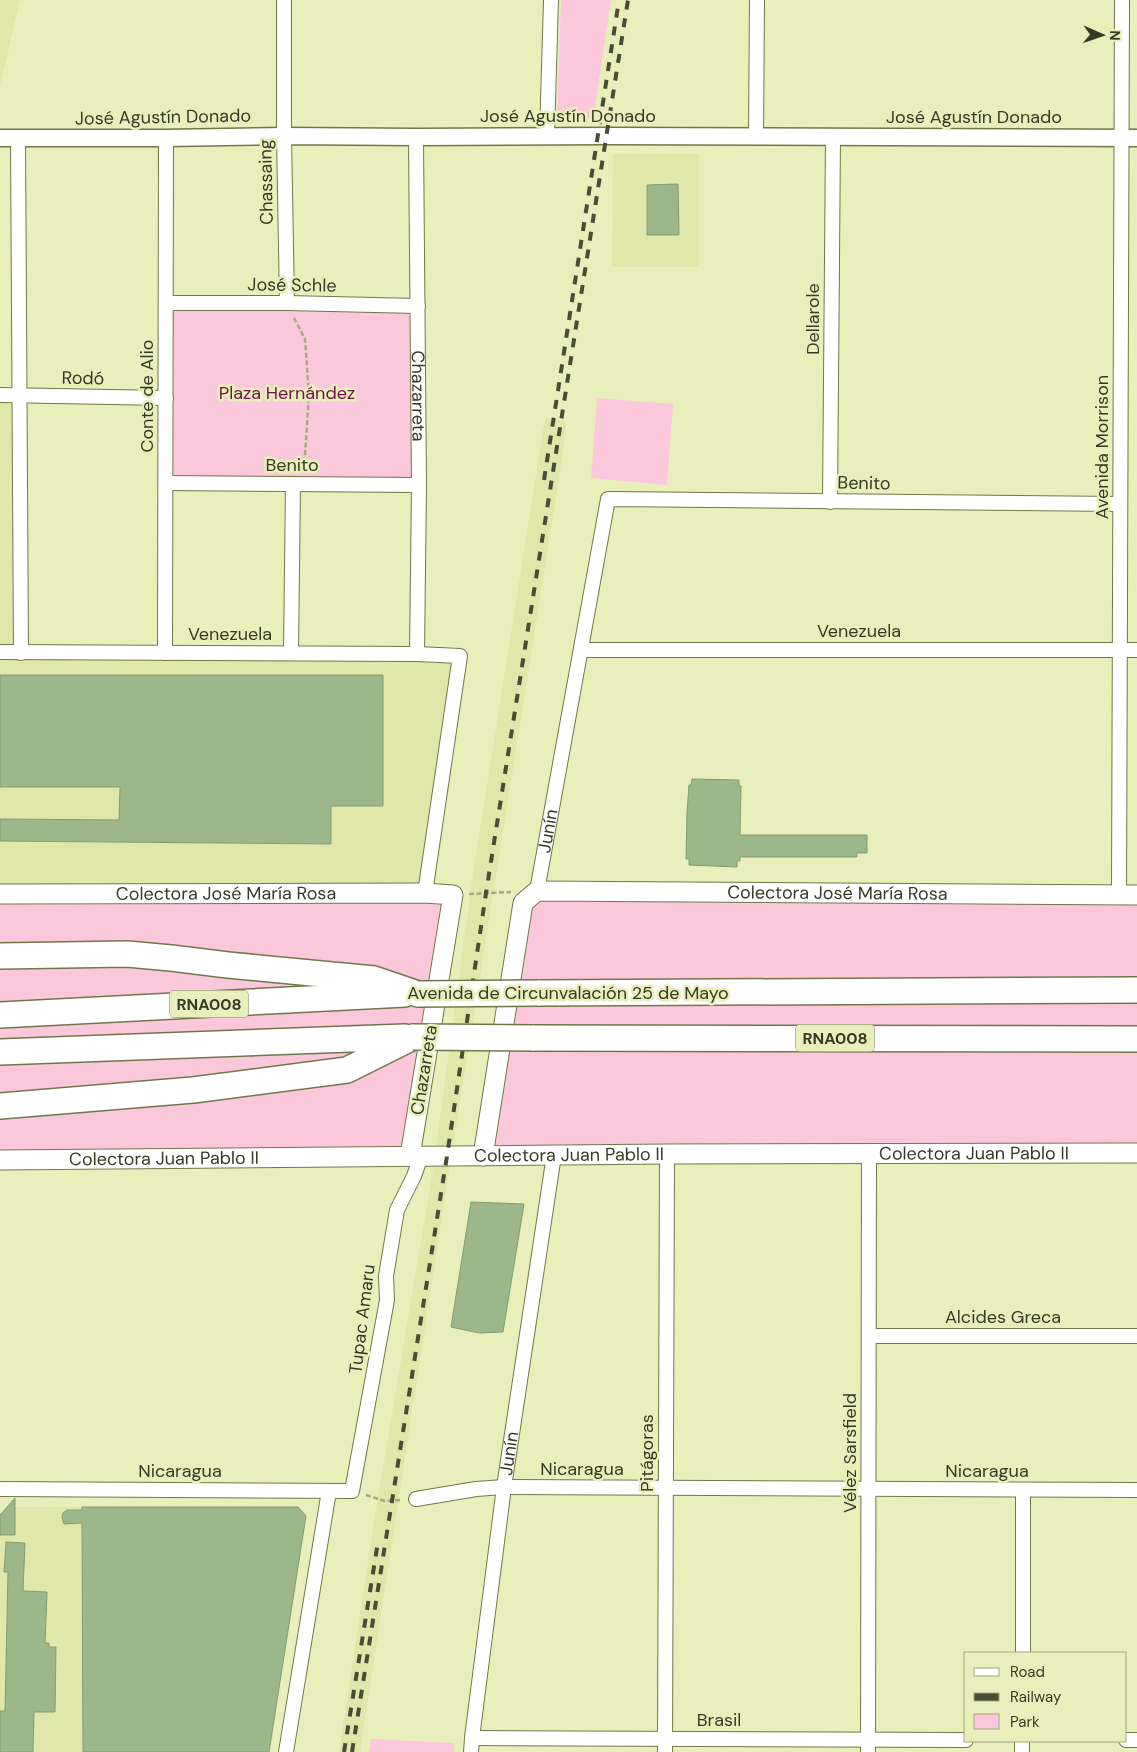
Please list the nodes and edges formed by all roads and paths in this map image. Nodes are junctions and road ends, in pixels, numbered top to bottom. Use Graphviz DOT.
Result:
graph roads {
  1 [pos="284,0"];
  2 [pos="551,0"];
  3 [pos="757,0"];
  4 [pos="1122,0"];
  5 [pos="284,136"];
  6 [pos="547,136"];
  7 [pos="756,136"];
  8 [pos="416,137"];
  9 [pos="833,137"];
  10 [pos="0,138"];
  11 [pos="18,138"];
  12 [pos="166,138"];
  13 [pos="1129,138"];
  14 [pos="166,303"];
  15 [pos="287,303"];
  16 [pos="418,306"];
  17 [pos="0,395"];
  18 [pos="20,396"];
  19 [pos="166,398"];
  20 [pos="166,483"];
  21 [pos="293,484"];
  22 [pos="419,485"];
  23 [pos="608,498"];
  24 [pos="830,502"];
  25 [pos="1120,504"];
  26 [pos="581,650"];
  27 [pos="1120,650"];
  28 [pos="1137,650"];
  29 [pos="0,652"];
  30 [pos="21,653"];
  31 [pos="165,653"];
  32 [pos="291,653"];
  33 [pos="417,654"];
  34 [pos="537,891"];
  35 [pos="424,893"];
  36 [pos="0,894"];
  37 [pos="452,895"];
  38 [pos="1128,895"];
  39 [pos="0,956"];
  40 [pos="1137,990"];
  41 [pos="418,994"];
  42 [pos="0,1015"];
  43 [pos="413,1037"];
  44 [pos="1137,1038"];
  45 [pos="0,1052"];
  46 [pos="0,1106"];
  47 [pos="667,1154"];
  48 [pos="1137,1154"];
  49 [pos="554,1155"];
  50 [pos="869,1155"];
  51 [pos="416,1156"];
  52 [pos="483,1156"];
  53 [pos="0,1160"];
  54 [pos="869,1336"];
  55 [pos="1137,1336"];
  56 [pos="504,1487"];
  57 [pos="666,1488"];
  58 [pos="0,1489"];
  59 [pos="868,1489"];
  60 [pos="1023,1490"];
  61 [pos="1137,1490"];
  62 [pos="329,1491"];
  63 [pos="352,1491"];
  64 [pos="416,1499"];
  65 [pos="1023,1652"];
  66 [pos="964,1740"];
  67 [pos="471,1745"];
  68 [pos="665,1745"];
  69 [pos="868,1746"];
  70 [pos="286,1752"];
  1 -- 5 [label="street, Chassaing"];
  2 -- 6 [label="street"];
  3 -- 7 [label="street"];
  4 -- 13 [label="street, Avenida Morrison"];
  5 -- 8 [label="street, José Agustín Donado"];
  5 -- 12 [label="street, José Agustín Donado"];
  5 -- 15 [label="street, Chassaing"];
  6 -- 7 [label="street, José Agustín Donado"];
  6 -- 8 [label="street, José Agustín Donado"];
  7 -- 9 [label="street, José Agustín Donado"];
  8 -- 16 [label="street, Chazarreta"];
  9 -- 13 [label="street, José Agustín Donado"];
  9 -- 24 [label="street, Dellarole"];
  10 -- 11 [label="street, José Agustín Donado"];
  11 -- 12 [label="street, José Agustín Donado"];
  11 -- 18 [label="street"];
  12 -- 14 [label="street, Conte de Alio"];
  13 -- 25 [label="street, Avenida Morrison"];
  14 -- 15 [label="street, José Schle"];
  14 -- 19 [label="street, Conte de Alio"];
  15 -- 16 [label="street, José Schle"];
  15 -- 21 [label="path"];
  16 -- 22 [label="street, Chazarreta"];
  17 -- 18 [label="street, Rodó"];
  18 -- 19 [label="street, Rodó"];
  18 -- 30 [label="street"];
  19 -- 20 [label="street, Conte de Alio"];
  20 -- 21 [label="street, Benito"];
  20 -- 31 [label="street, Conte de Alio"];
  21 -- 22 [label="street, Benito"];
  21 -- 32 [label="street"];
  22 -- 33 [label="street, Chazarreta"];
  23 -- 24 [label="street, Benito"];
  23 -- 26 [label="street, Junín"];
  24 -- 25 [label="street, Benito"];
  25 -- 27 [label="street, Avenida Morrison"];
  26 -- 27 [label="street, Venezuela"];
  26 -- 34 [label="street, Junín"];
  27 -- 28 [label="street, Venezuela"];
  27 -- 38 [label="street, Avenida Morrison"];
  29 -- 30 [label="street, Venezuela"];
  30 -- 31 [label="street, Venezuela"];
  31 -- 32 [label="street, Venezuela"];
  32 -- 33 [label="street, Venezuela"];
  33 -- 35 [label="street, Venezuela"];
  34 -- 38 [label="main road, Colectora José María Rosa"];
  34 -- 52 [label="main road, Junín"];
  35 -- 36 [label="main road, Colectora José María Rosa"];
  35 -- 37 [label="main road, Colectora José María Rosa"];
  37 -- 51 [label="main road, Chazarreta"];
  39 -- 41 [label="highway"];
  40 -- 41 [label="highway, Avenida de Circunvalación 25 de Mayo / RNA008, bridge"];
  41 -- 42 [label="highway, Avenida de Circunvalación 25 de Mayo / RNA008"];
  43 -- 44 [label="highway, RNA008, bridge"];
  43 -- 45 [label="highway, RNA008"];
  43 -- 46 [label="highway"];
  47 -- 49 [label="main road, Colectora Juan Pablo II"];
  47 -- 50 [label="main road, Colectora Juan Pablo II"];
  47 -- 57 [label="street, Pitágoras"];
  48 -- 50 [label="main road, Colectora Juan Pablo II"];
  49 -- 52 [label="main road, Colectora Juan Pablo II"];
  49 -- 56 [label="street, Junín"];
  50 -- 54 [label="street, Vélez Sarsfield"];
  51 -- 52 [label="main road, Colectora Juan Pablo II"];
  51 -- 53 [label="main road, Colectora Juan Pablo II"];
  51 -- 63 [label="street, Tupac Amaru"];
  54 -- 55 [label="street, Alcides Greca"];
  54 -- 59 [label="street, Vélez Sarsfield"];
  56 -- 57 [label="street, Nicaragua"];
  56 -- 64 [label="street, Nicaragua"];
  56 -- 67 [label="street, Junín"];
  57 -- 59 [label="street, Nicaragua"];
  57 -- 68 [label="street, Pitágoras"];
  58 -- 62 [label="street, Nicaragua"];
  59 -- 60 [label="street, Nicaragua"];
  59 -- 69 [label="street, Vélez Sarsfield"];
  60 -- 61 [label="street, Nicaragua"];
  60 -- 65 [label="street"];
  62 -- 63 [label="street, Nicaragua"];
  62 -- 70 [label="street"];
  63 -- 64 [label="path"];
  66 -- 69 [label="street, Brasil"];
  67 -- 68 [label="street, Brasil"];
  68 -- 69 [label="street, Brasil"];
}
